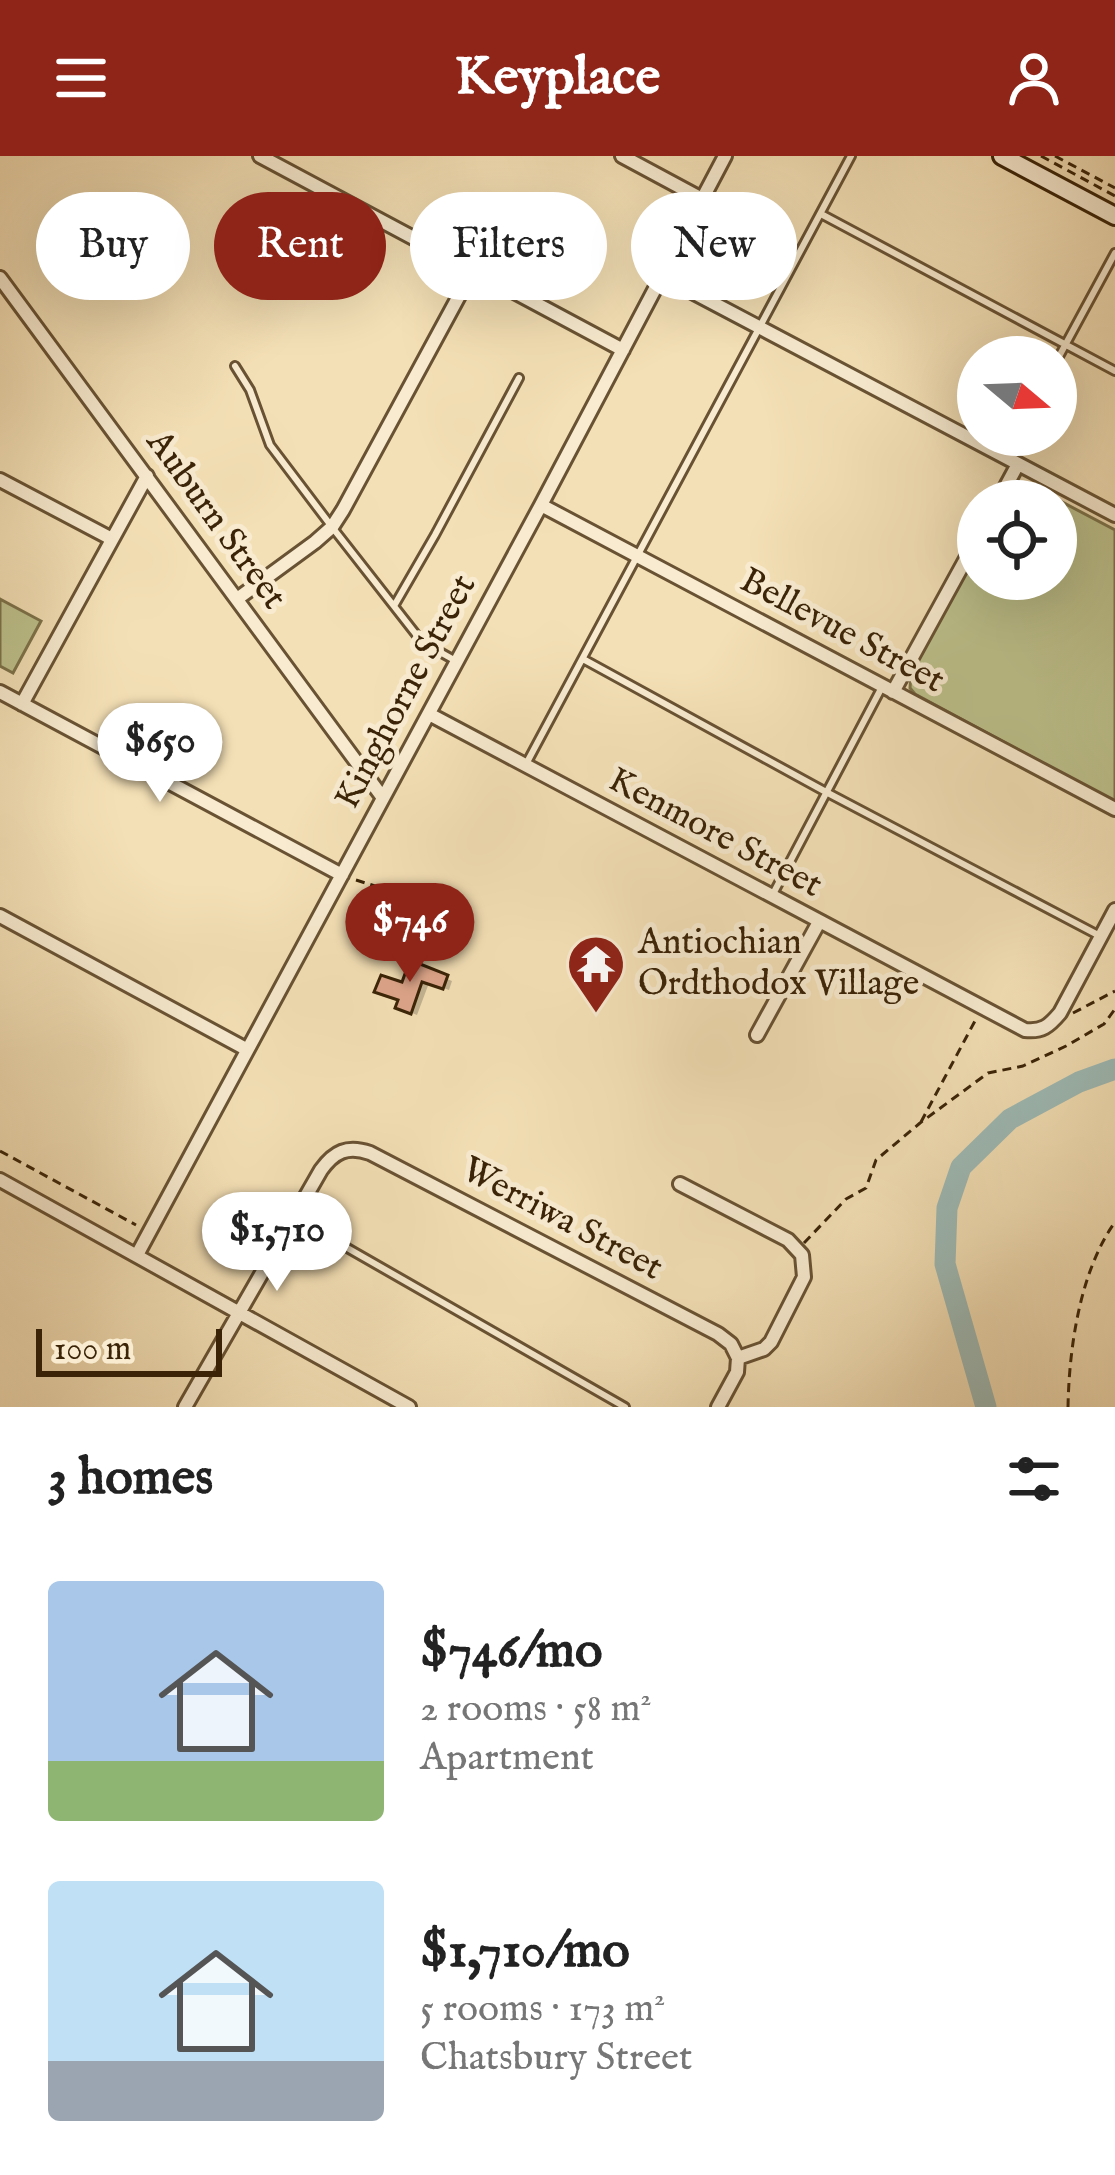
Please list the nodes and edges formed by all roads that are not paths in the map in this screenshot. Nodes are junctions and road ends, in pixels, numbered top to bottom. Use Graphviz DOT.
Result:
graph roads {
  1 [pos="260,156"];
  2 [pos="622,156"];
  3 [pos="725,156"];
  4 [pos="851,156"];
  5 [pos="1002,156"];
  6 [pos="689,192"];
  7 [pos="706,192"];
  8 [pos="821,214"];
  9 [pos="1115,216"];
  10 [pos="410,237"];
  11 [pos="1115,253"];
  12 [pos="0,278"];
  13 [pos="456,300"];
  14 [pos="529,300"];
  15 [pos="649,300"];
  16 [pos="707,300"];
  17 [pos="760,328"];
  18 [pos="1051,336"];
  19 [pos="1070,336"];
  20 [pos="623,350"];
  21 [pos="1077,350"];
  22 [pos="235,366"];
  23 [pos="1115,370"];
  24 [pos="519,378"];
  25 [pos="1013,456"];
  26 [pos="1012,460"];
  27 [pos="147,476"];
  28 [pos="0,480"];
  29 [pos="1005,480"];
  30 [pos="541,505"];
  31 [pos="1115,514"];
  32 [pos="332,527"];
  33 [pos="110,538"];
  34 [pos="638,558"];
  35 [pos="957,572"];
  36 [pos="237,599"];
  37 [pos="393,606"];
  38 [pos="583,659"];
  39 [pos="457,662"];
  40 [pos="888,689"];
  41 [pos="0,692"];
  42 [pos="22,704"];
  43 [pos="429,714"];
  44 [pos="525,766"];
  45 [pos="826,792"];
  46 [pos="383,798"];
  47 [pos="1115,809"];
  48 [pos="349,877"];
  49 [pos="772,897"];
  50 [pos="1115,910"];
  51 [pos="0,916"];
  52 [pos="819,922"];
  53 [pos="1101,936"];
  54 [pos="757,1035"];
  55 [pos="246,1049"];
  56 [pos="0,1180"];
  57 [pos="680,1184"];
  58 [pos="294,1217"];
  59 [pos="137,1255"];
  60 [pos="240,1311"];
  61 [pos="738,1358"];
  62 [pos="185,1407"];
  63 [pos="409,1407"];
  64 [pos="626,1407"];
  65 [pos="718,1407"];
  1 -- 10 [label="street"];
  2 -- 6 [label="street"];
  3 -- 7 [label="street, Kinghorne Street"];
  4 -- 8 [label="lane"];
  5 -- 9 [label="main road"];
  8 -- 17 [label="lane"];
  8 -- 18 [label="lane"];
  11 -- 19 [label="lane"];
  12 -- 27 [label="street, Auburn Street"];
  13 -- 32 [label="street"];
  14 -- 20 [label="street"];
  15 -- 20 [label="street, Kinghorne Street"];
  16 -- 17 [label="street"];
  17 -- 26 [label="street"];
  17 -- 34 [label="lane"];
  20 -- 30 [label="street, Kinghorne Street"];
  21 -- 23 [label="lane"];
  22 -- 32 [label="lane"];
  24 -- 37 [label="lane"];
  25 -- 26 [label="lane"];
  26 -- 29 [label="street"];
  26 -- 31 [label="street"];
  27 -- 33 [label="street"];
  27 -- 36 [label="street, Auburn Street"];
  28 -- 33 [label="street"];
  30 -- 34 [label="street, Bellevue Street"];
  30 -- 39 [label="street, Kinghorne Street"];
  32 -- 36 [label="street"];
  32 -- 37 [label="lane"];
  33 -- 42 [label="street"];
  34 -- 38 [label="lane"];
  34 -- 40 [label="street, Bellevue Street"];
  35 -- 40 [label="street"];
  36 -- 46 [label="street, Auburn Street"];
  37 -- 39 [label="lane"];
  38 -- 44 [label="lane"];
  38 -- 45 [label="lane"];
  39 -- 43 [label="street, Kinghorne Street"];
  40 -- 45 [label="lane"];
  40 -- 47 [label="street, Bellevue Street"];
  41 -- 42 [label="street"];
  42 -- 48 [label="street"];
  43 -- 44 [label="street, Kenmore Street"];
  43 -- 46 [label="street, Kinghorne Street"];
  44 -- 49 [label="street, Kenmore Street"];
  45 -- 49 [label="lane"];
  45 -- 53 [label="lane"];
  46 -- 48 [label="street, Kinghorne Street"];
  48 -- 55 [label="street, Kinghorne Street"];
  49 -- 52 [label="street, Kenmore Street"];
  50 -- 53 [label="street"];
  51 -- 55 [label="street"];
  52 -- 53 [label="street, Kenmore Street"];
  52 -- 54 [label="street"];
  55 -- 59 [label="street, Kinghorne Street"];
  56 -- 59 [label="street"];
  57 -- 61 [label="street"];
  58 -- 60 [label="street"];
  58 -- 61 [label="street, Werriwa Street"];
  58 -- 64 [label="lane"];
  59 -- 60 [label="street"];
  60 -- 62 [label="street"];
  60 -- 63 [label="street"];
  61 -- 65 [label="street"];
}
